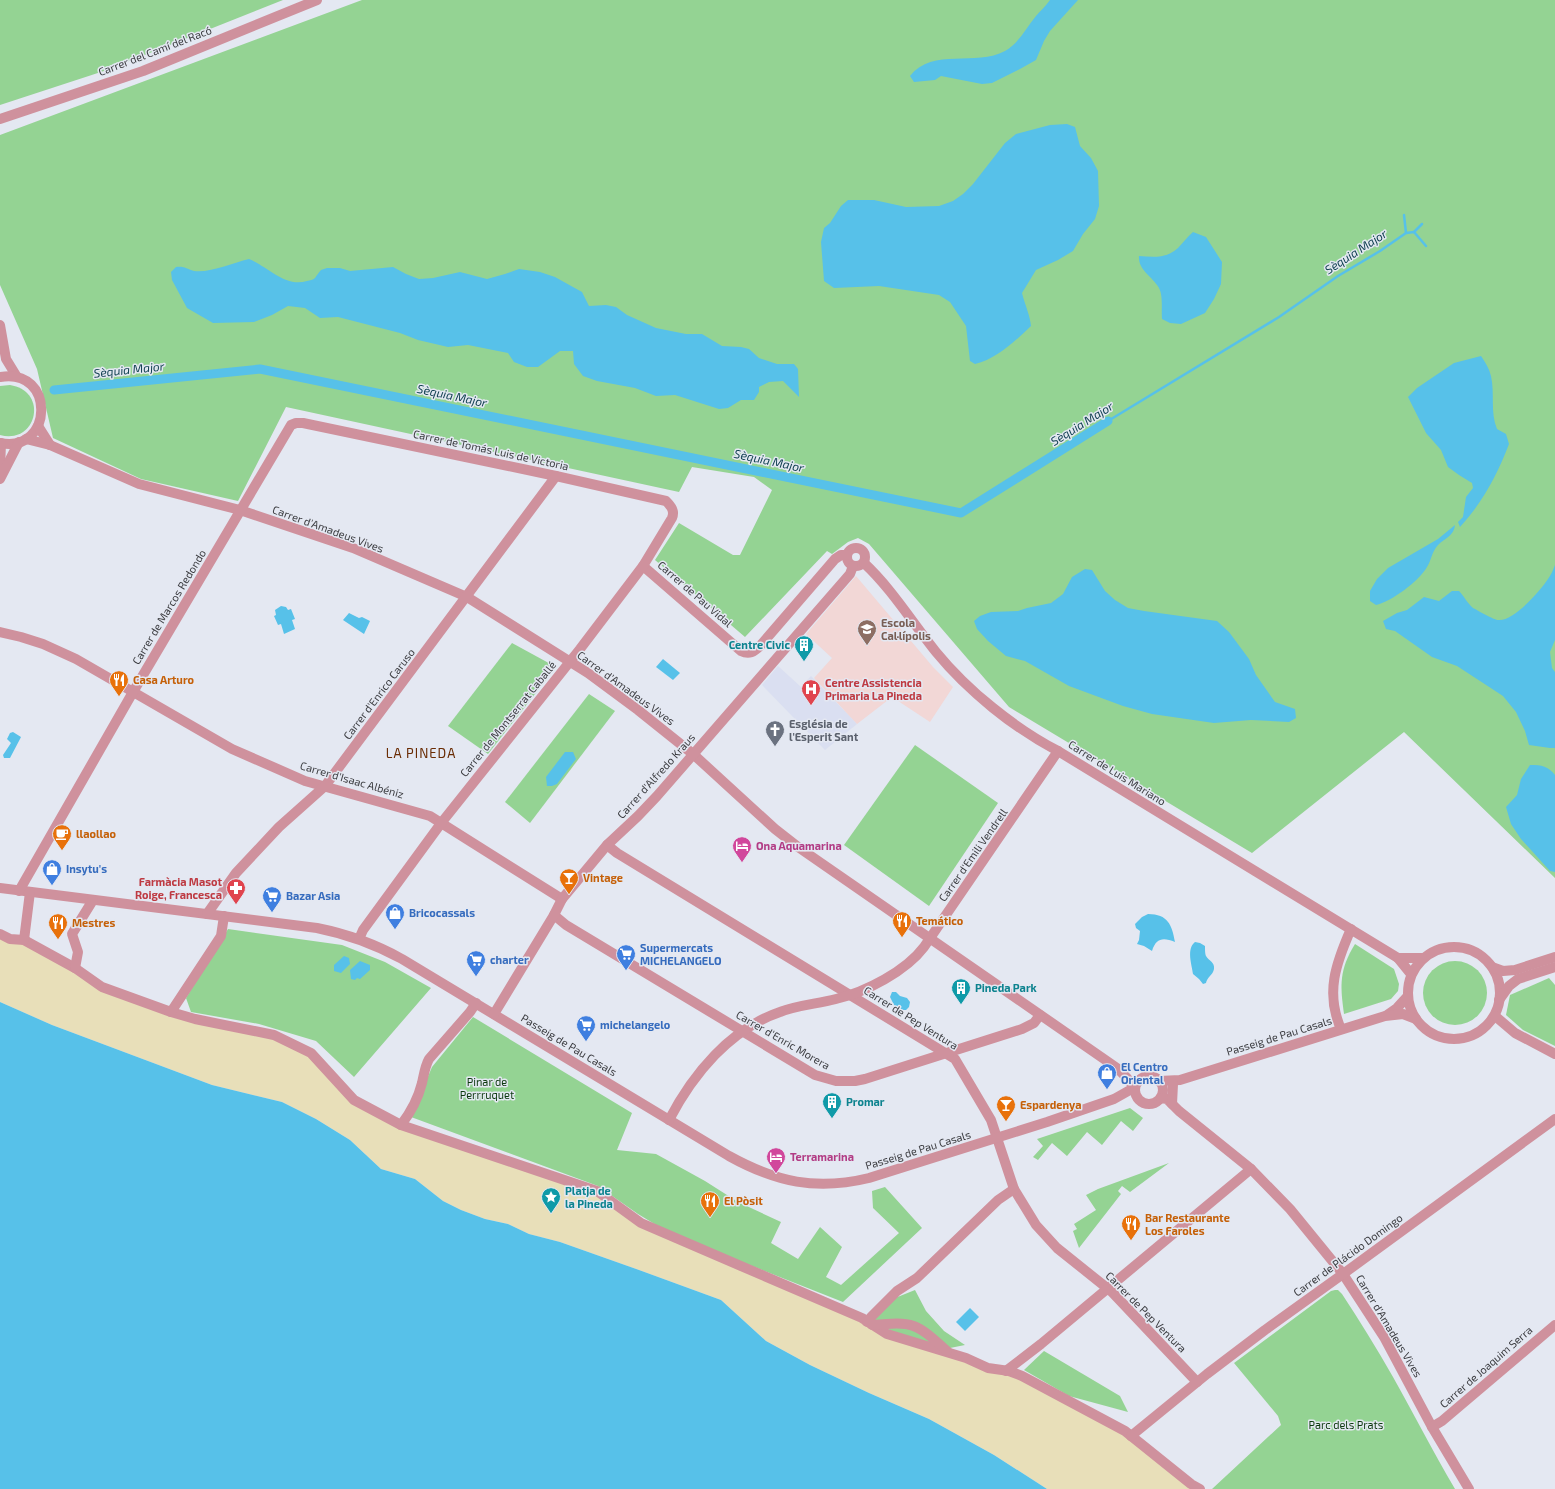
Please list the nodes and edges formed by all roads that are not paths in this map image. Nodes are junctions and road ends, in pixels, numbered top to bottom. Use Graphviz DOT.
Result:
graph roads {
  1 [pos="317,0"];
  2 [pos="0,119"];
  3 [pos="0,325"];
  4 [pos="6,359"];
  5 [pos="0,376"];
  6 [pos="17,377"];
  7 [pos="296,423"];
  8 [pos="38,426"];
  9 [pos="23,440"];
  10 [pos="0,443"];
  11 [pos="50,445"];
  12 [pos="0,470"];
  13 [pos="556,476"];
  14 [pos="0,479"];
  15 [pos="240,510"];
  16 [pos="674,513"];
  17 [pos="847,555"];
  18 [pos="864,562"];
  19 [pos="643,566"];
  20 [pos="853,566"];
  21 [pos="467,597"];
  22 [pos="0,632"];
  23 [pos="570,662"];
  24 [pos="133,692"];
  25 [pos="1058,751"];
  26 [pos="693,754"];
  27 [pos="325,786"];
  28 [pos="442,822"];
  29 [pos="607,845"];
  30 [pos="0,888"];
  31 [pos="19,891"];
  32 [pos="30,892"];
  33 [pos="562,899"];
  34 [pos="93,900"];
  35 [pos="207,914"];
  36 [pos="554,915"];
  37 [pos="224,916"];
  38 [pos="1351,929"];
  39 [pos="0,934"];
  40 [pos="359,939"];
  41 [pos="930,939"];
  42 [pos="24,940"];
  43 [pos="1555,957"];
  44 [pos="1398,958"];
  45 [pos="1422,958"];
  46 [pos="1492,967"];
  47 [pos="1555,967"];
  48 [pos="75,968"];
  49 [pos="1411,974"];
  50 [pos="850,995"];
  51 [pos="1408,996"];
  52 [pos="1499,1000"];
  53 [pos="476,1003"];
  54 [pos="171,1012"];
  55 [pos="494,1014"];
  56 [pos="1040,1015"];
  57 [pos="1385,1016"];
  58 [pos="1494,1016"];
  59 [pos="1416,1019"];
  60 [pos="1342,1030"];
  61 [pos="741,1031"];
  62 [pos="946,1053"];
  63 [pos="1555,1054"];
  64 [pos="1124,1074"];
  65 [pos="1142,1078"];
  66 [pos="1159,1081"];
  67 [pos="1176,1082"];
  68 [pos="1134,1088"];
  69 [pos="1117,1097"];
  70 [pos="1159,1099"];
  71 [pos="1139,1101"];
  72 [pos="1175,1108"];
  73 [pos="1555,1119"];
  74 [pos="669,1120"];
  75 [pos="401,1125"];
  76 [pos="997,1138"];
  77 [pos="1251,1169"];
  78 [pos="1014,1189"];
  79 [pos="1344,1274"];
  80 [pos="1108,1289"];
  81 [pos="870,1323"];
  82 [pos="1555,1325"];
  83 [pos="950,1354"];
  84 [pos="1006,1371"];
  85 [pos="1197,1382"];
  86 [pos="1432,1427"];
  87 [pos="1131,1436"];
  88 [pos="1200,1489"];
  89 [pos="1469,1489"];
  1 -- 2 [label="street, Carrer del Camí del Racó"];
  3 -- 4 [label="street"];
  4 -- 5 [label="street"];
  4 -- 6 [label="street"];
  5 -- 6 [label="street"];
  6 -- 8 [label="street"];
  7 -- 13 [label="street, Carrer de Tomás Luis de Victoria"];
  7 -- 15 [label="street, Carrer de Marcos Redondo"];
  8 -- 9 [label="street"];
  8 -- 11 [label="street"];
  9 -- 10 [label="street, Carrer d'Amadeus Vives"];
  9 -- 11 [label="street, Carrer d'Amadeus Vives"];
  9 -- 14 [label="street"];
  10 -- 12 [label="street"];
  11 -- 15 [label="street, Carrer d'Amadeus Vives"];
  13 -- 16 [label="street, Carrer de Tomás Luis de Victoria"];
  13 -- 21 [label="street, Carrer d'Enrico Caruso"];
  15 -- 21 [label="street, Carrer d'Amadeus Vives"];
  15 -- 24 [label="street, Carrer de Marcos Redondo"];
  16 -- 19 [label="street, Carrer de Montserrat Caballé"];
  17 -- 18 [label="street"];
  17 -- 19 [label="street, Carrer de Pau Vidal"];
  17 -- 20 [label="street"];
  18 -- 20 [label="street"];
  18 -- 25 [label="street, Carrer de Luis Mariano"];
  19 -- 23 [label="street, Carrer de Montserrat Caballé"];
  20 -- 26 [label="street, Carrer d'Alfredo Kraus"];
  21 -- 23 [label="street, Carrer d'Amadeus Vives"];
  21 -- 27 [label="street, Carrer d'Enrico Caruso"];
  22 -- 24 [label="street, Carrer d'Isaac Albéniz"];
  23 -- 26 [label="street, Carrer d'Amadeus Vives"];
  23 -- 28 [label="street, Carrer de Montserrat Caballé"];
  24 -- 27 [label="street, Carrer d'Isaac Albéniz"];
  24 -- 31 [label="street, Carrer de Marcos Redondo"];
  25 -- 38 [label="street, Carrer de Luis Mariano"];
  25 -- 41 [label="street, Carrer d'Emili Vendrell"];
  26 -- 29 [label="street, Carrer d'Alfredo Kraus"];
  26 -- 41 [label="street, Carrer d'Amadeus Vives"];
  27 -- 28 [label="street, Carrer d'Isaac Albéniz"];
  27 -- 35 [label="street, Carrer d'Enrico Caruso"];
  28 -- 33 [label="street, Carrer d'Isaac Albéniz"];
  28 -- 40 [label="street, Carrer de Montserrat Caballé"];
  29 -- 33 [label="street, Carrer d'Alfredo Kraus"];
  29 -- 50 [label="street, Carrer de Pep Ventura"];
  30 -- 31 [label="street, Passeig de Pau Casals"];
  31 -- 32 [label="street, Passeig de Pau Casals"];
  32 -- 34 [label="street, Passeig de Pau Casals"];
  32 -- 42 [label="street"];
  33 -- 36 [label="street, Carrer d'Alfredo Kraus"];
  34 -- 35 [label="street, Passeig de Pau Casals"];
  34 -- 48 [label="street"];
  35 -- 37 [label="street, Passeig de Pau Casals"];
  36 -- 55 [label="street, Carrer d'Alfredo Kraus"];
  36 -- 61 [label="street, Carrer d'Enric Morera"];
  37 -- 40 [label="street, Passeig de Pau Casals"];
  37 -- 54 [label="street"];
  38 -- 44 [label="street, Carrer de Luis Mariano"];
  38 -- 60 [label="street"];
  39 -- 42 [label="street"];
  40 -- 53 [label="street, Passeig de Pau Casals"];
  41 -- 50 [label="street, Carrer d'Emili Vendrell"];
  41 -- 56 [label="street, Carrer d'Amadeus Vives"];
  42 -- 48 [label="street"];
  43 -- 46 [label="street"];
  44 -- 45 [label="street"];
  44 -- 49 [label="street, Carrer de Luis Mariano"];
  45 -- 46 [label="street"];
  45 -- 49 [label="street"];
  46 -- 52 [label="street"];
  47 -- 52 [label="street"];
  48 -- 54 [label="street"];
  49 -- 51 [label="street"];
  50 -- 61 [label="street, Carrer d'Emili Vendrell"];
  50 -- 62 [label="street, Carrer de Pep Ventura"];
  51 -- 57 [label="street, Passeig de Pau Casals"];
  51 -- 59 [label="street"];
  52 -- 58 [label="street"];
  53 -- 55 [label="street, Passeig de Pau Casals"];
  53 -- 75 [label="street"];
  54 -- 75 [label="street"];
  55 -- 74 [label="street, Passeig de Pau Casals"];
  56 -- 62 [label="street, Carrer d'Enric Morera"];
  56 -- 64 [label="street, Carrer d'Amadeus Vives"];
  57 -- 59 [label="street, Passeig de Pau Casals"];
  57 -- 60 [label="street, Passeig de Pau Casals"];
  58 -- 59 [label="street"];
  58 -- 63 [label="street"];
  60 -- 67 [label="street, Passeig de Pau Casals"];
  61 -- 62 [label="street, Carrer d'Enric Morera"];
  61 -- 74 [label="street, Carrer d'Emili Vendrell"];
  62 -- 76 [label="street, Carrer de Pep Ventura"];
  64 -- 65 [label="street, Carrer d'Amadeus Vives"];
  64 -- 68 [label="street, Carrer d'Amadeus Vives"];
  64 -- 69 [label="street"];
  65 -- 66 [label="street"];
  65 -- 68 [label="street"];
  66 -- 67 [label="street, Passeig de Pau Casals"];
  66 -- 70 [label="street"];
  67 -- 70 [label="street, Passeig de Pau Casals"];
  67 -- 72 [label="street"];
  68 -- 69 [label="street, Passeig de Pau Casals"];
  68 -- 71 [label="street"];
  69 -- 71 [label="street, Passeig de Pau Casals"];
  69 -- 76 [label="street, Passeig de Pau Casals"];
  70 -- 71 [label="street"];
  70 -- 72 [label="street, Carrer d'Amadeus Vives"];
  72 -- 77 [label="street, Carrer d'Amadeus Vives"];
  73 -- 79 [label="street, Carrer de Plácido Domingo"];
  74 -- 76 [label="street, Passeig de Pau Casals"];
  75 -- 81 [label="street"];
  76 -- 78 [label="street, Carrer de Pep Ventura"];
  77 -- 79 [label="street, Carrer d'Amadeus Vives"];
  77 -- 80 [label="street"];
  78 -- 80 [label="street, Carrer de Pep Ventura"];
  78 -- 81 [label="street"];
  79 -- 85 [label="street, Carrer de Plácido Domingo"];
  79 -- 86 [label="street, Carrer d'Amadeus Vives"];
  80 -- 84 [label="street"];
  80 -- 85 [label="street, Carrer de Pep Ventura"];
  81 -- 83 [label="street"];
  81 -- 83 [label="street"];
  82 -- 86 [label="street, Carrer de Joaquim Serra"];
  83 -- 84 [label="street"];
  84 -- 87 [label="street"];
  85 -- 87 [label="street, Carrer de Plácido Domingo"];
  86 -- 89 [label="street, Carrer d'Amadeus Vives"];
  87 -- 88 [label="street"];
}
